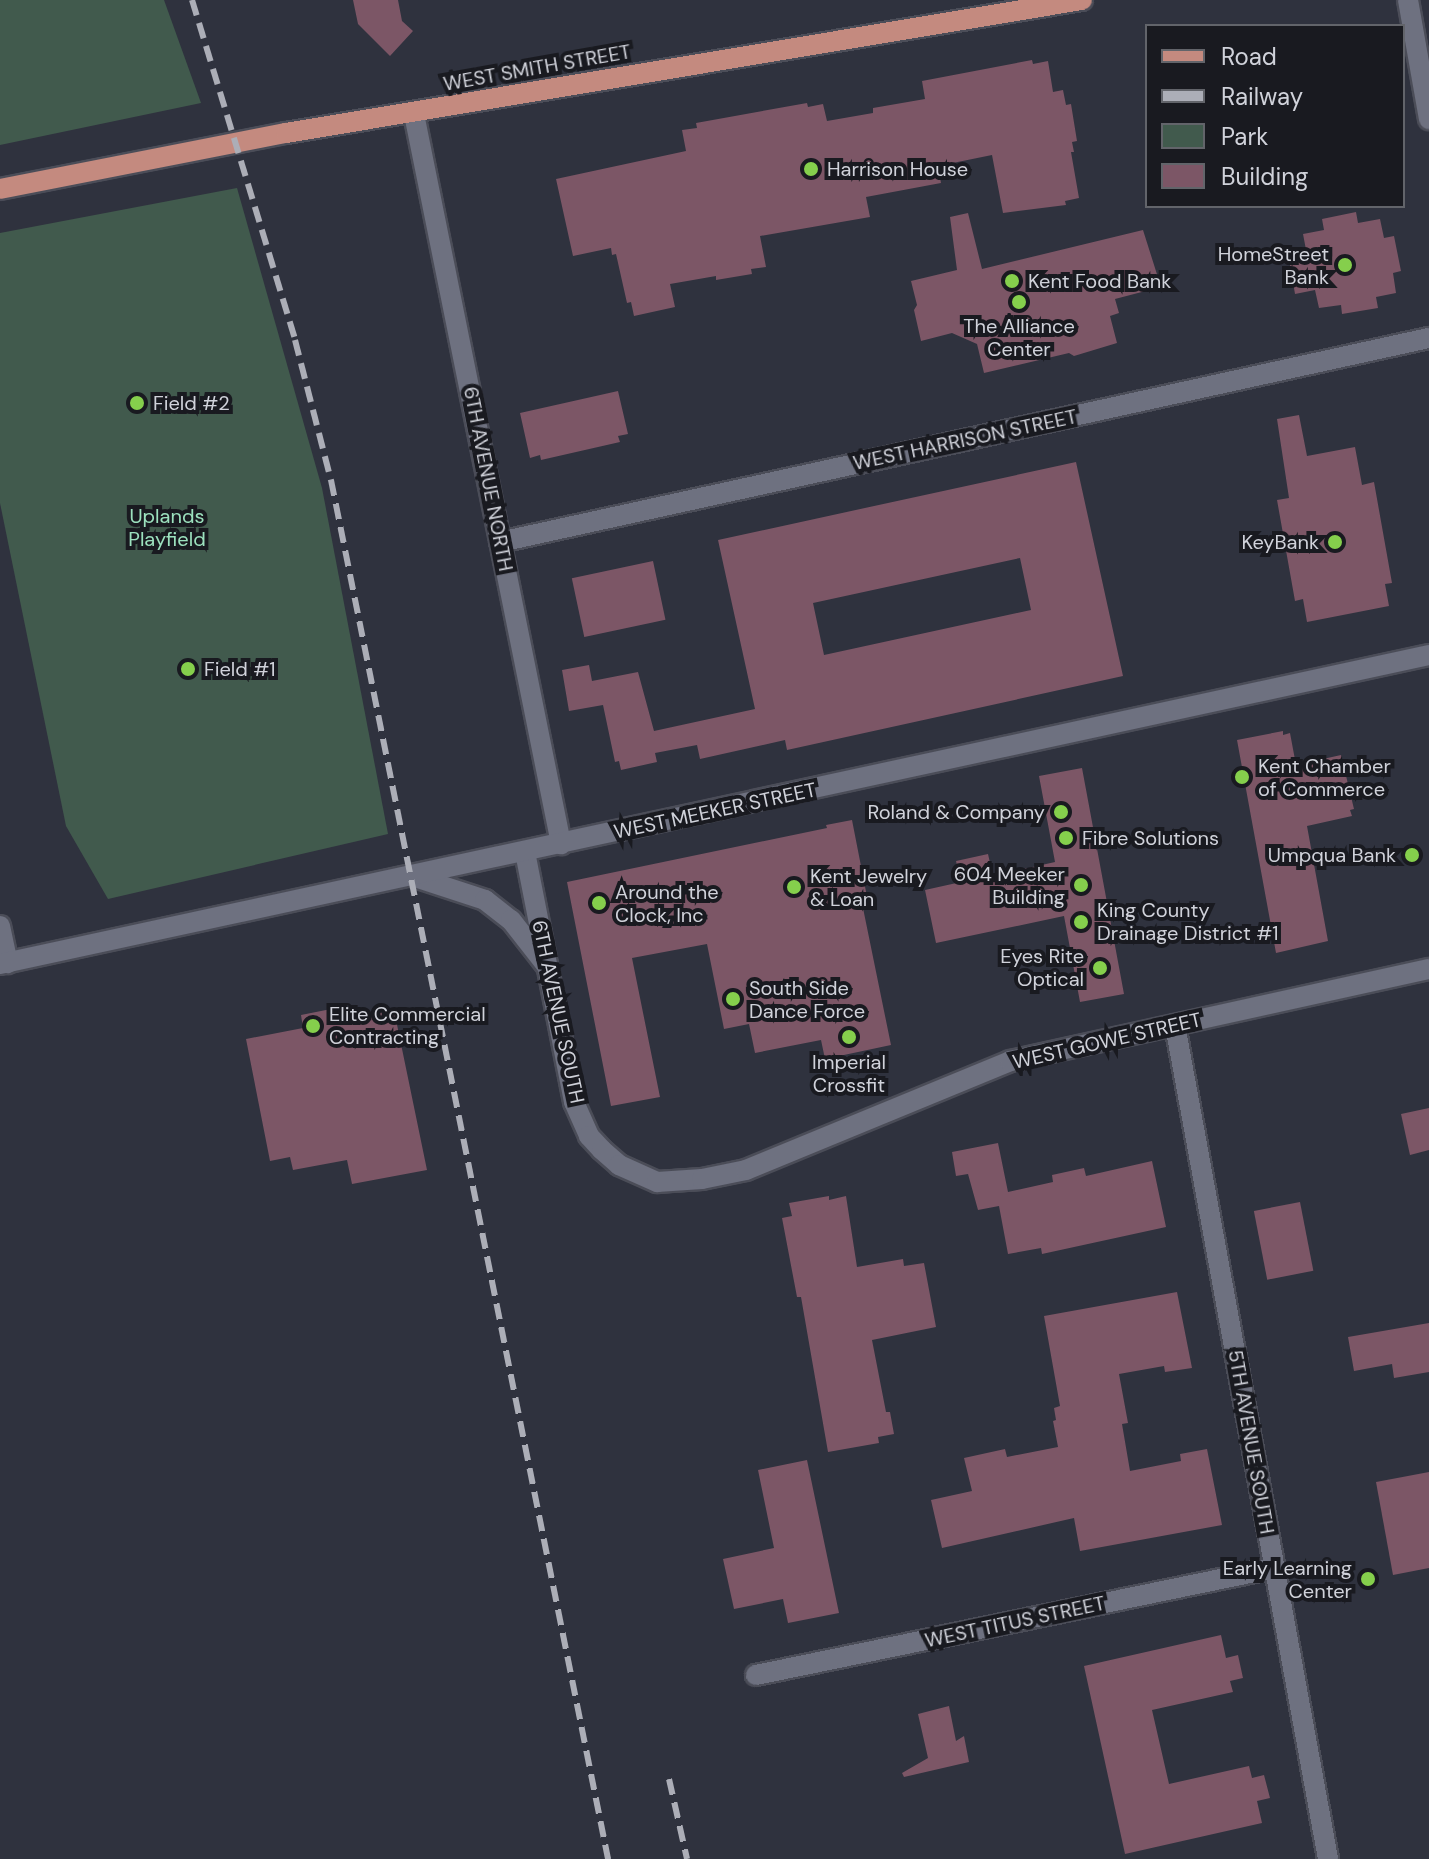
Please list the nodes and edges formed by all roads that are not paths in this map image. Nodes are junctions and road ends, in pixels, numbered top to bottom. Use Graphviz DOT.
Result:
graph roads {
  1 [pos="1082,0"];
  2 [pos="1408,0"];
  3 [pos="414,114"];
  4 [pos="1429,119"];
  5 [pos="0,189"];
  6 [pos="1429,338"];
  7 [pos="500,542"];
  8 [pos="1429,655"];
  9 [pos="561,844"];
  10 [pos="525,852"];
  11 [pos="411,876"];
  12 [pos="0,926"];
  13 [pos="4,964"];
  14 [pos="548,968"];
  15 [pos="1429,969"];
  16 [pos="1175,1025"];
  17 [pos="657,1182"];
  18 [pos="1274,1568"];
  19 [pos="756,1675"];
  20 [pos="1328,1859"];
  1 -- 3 [label="main road, WEST SMITH STREET"];
  2 -- 4 [label="street"];
  3 -- 5 [label="main road, WEST SMITH STREET"];
  3 -- 7 [label="street, 6TH AVENUE NORTH"];
  6 -- 7 [label="street, WEST HARRISON STREET"];
  7 -- 9 [label="street, 6TH AVENUE NORTH"];
  8 -- 9 [label="street, WEST MEEKER STREET"];
  9 -- 10 [label="street, WEST MEEKER STREET"];
  10 -- 11 [label="street, WEST MEEKER STREET"];
  10 -- 14 [label="street, 6TH AVENUE SOUTH"];
  11 -- 13 [label="street, WEST MEEKER STREET"];
  11 -- 14 [label="street"];
  12 -- 13 [label="street"];
  14 -- 17 [label="street, 6TH AVENUE SOUTH"];
  15 -- 16 [label="street, WEST GOWE STREET"];
  16 -- 17 [label="street, WEST GOWE STREET"];
  16 -- 18 [label="street, 5TH AVENUE SOUTH"];
  18 -- 19 [label="street, WEST TITUS STREET"];
  18 -- 20 [label="street, 5TH AVENUE SOUTH"];
}
